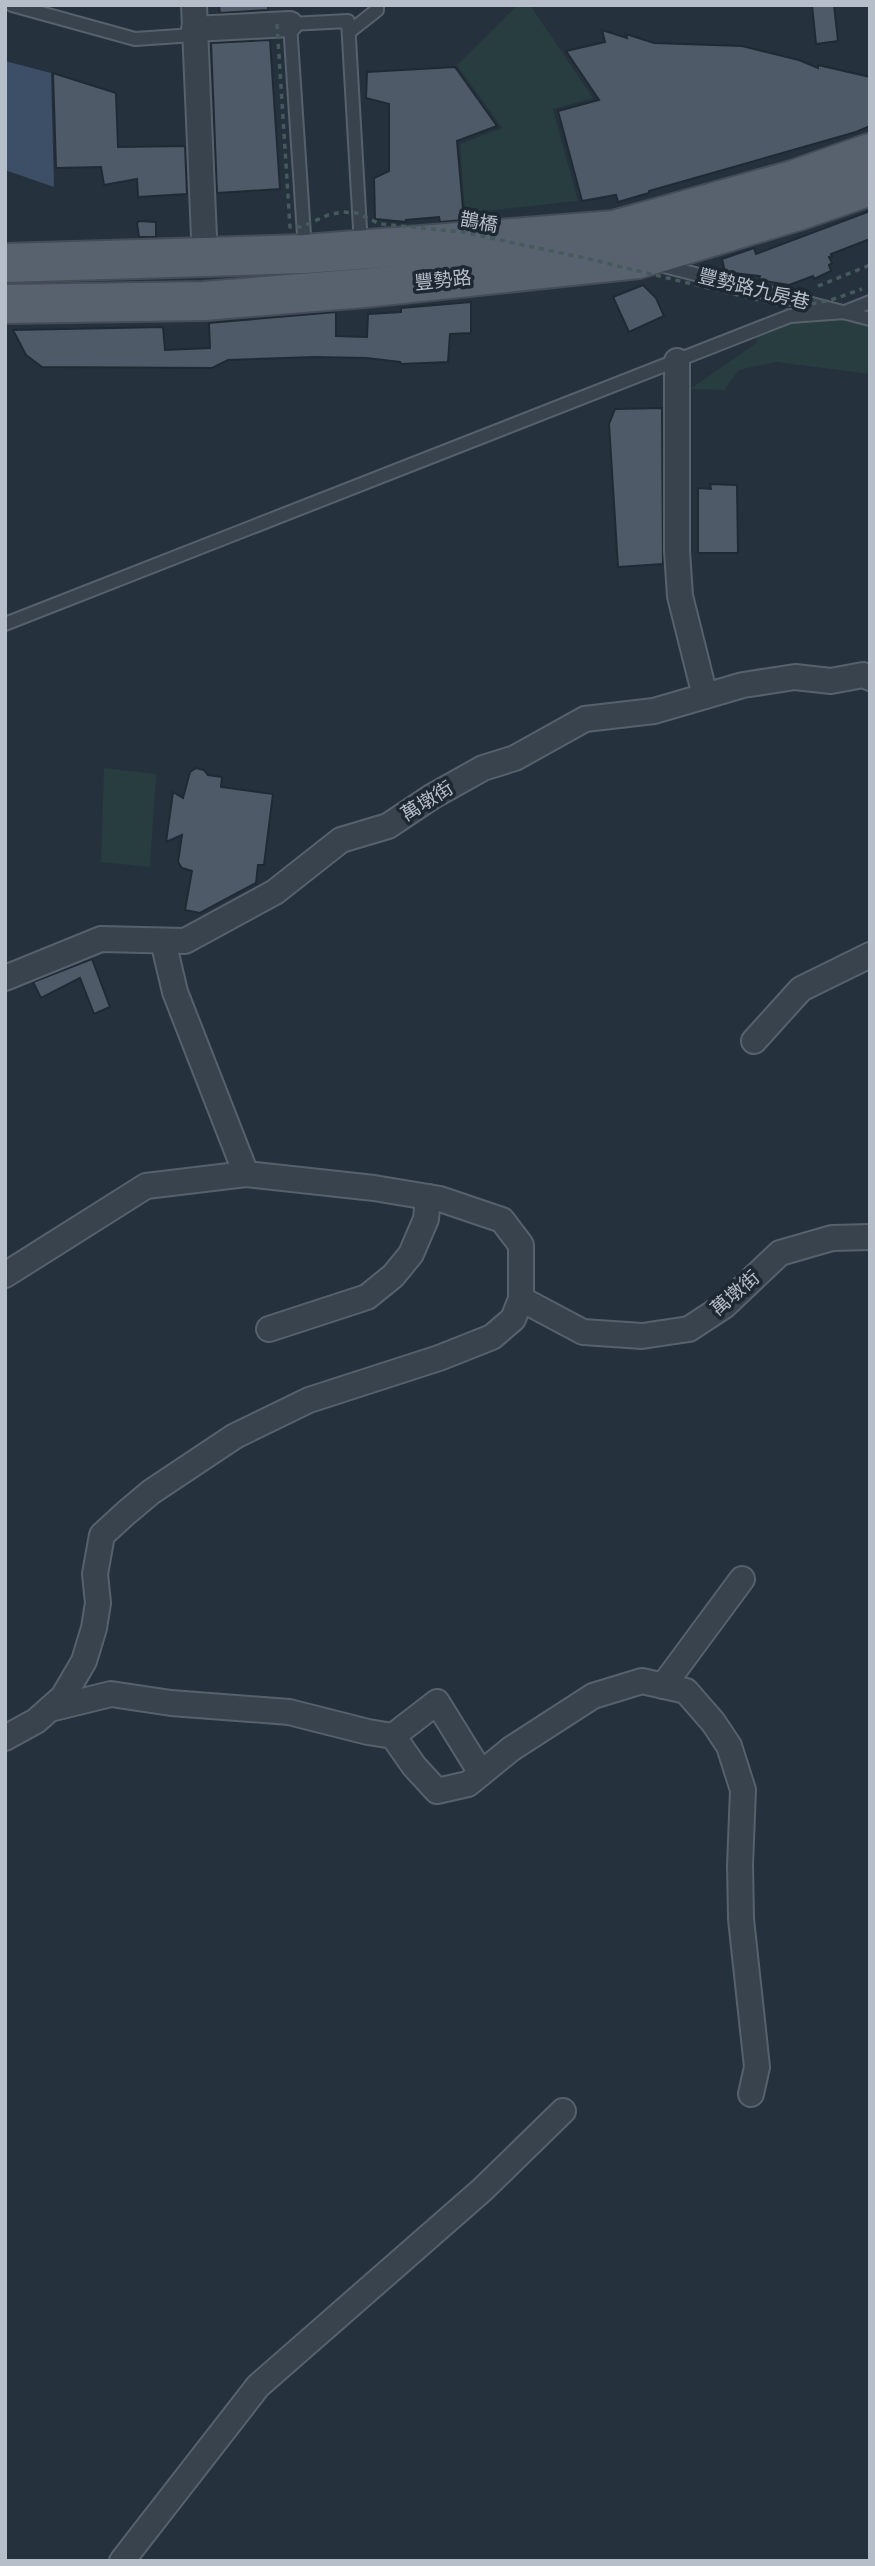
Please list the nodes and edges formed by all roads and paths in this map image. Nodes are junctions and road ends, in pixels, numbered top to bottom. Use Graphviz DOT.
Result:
graph roads {
  1 [pos="12,5"];
  2 [pos="377,5"];
  3 [pos="194,23"];
  4 [pos="284,24"];
  5 [pos="349,32"];
  6 [pos="870,153"];
  7 [pos="870,186"];
  8 [pos="204,236"];
  9 [pos="638,259"];
  10 [pos="5,263"];
  11 [pos="870,265"];
  12 [pos="363,269"];
  13 [pos="307,274"];
  14 [pos="818,286"];
  15 [pos="862,289"];
  16 [pos="870,302"];
  17 [pos="5,304"];
  18 [pos="845,312"];
  19 [pos="870,319"];
  20 [pos="677,361"];
  21 [pos="5,624"];
  22 [pos="870,678"];
  23 [pos="705,696"];
  24 [pos="163,941"];
  25 [pos="870,955"];
  26 [pos="5,978"];
  27 [pos="754,1041"];
  28 [pos="246,1174"];
  29 [pos="428,1197"];
  30 [pos="870,1237"];
  31 [pos="5,1275"];
  32 [pos="521,1300"];
  33 [pos="269,1329"];
  34 [pos="742,1579"];
  35 [pos="663,1686"];
  36 [pos="50,1709"];
  37 [pos="393,1736"];
  38 [pos="5,1738"];
  39 [pos="481,1773"];
  40 [pos="751,2094"];
  41 [pos="563,2111"];
  42 [pos="122,2561"];
  1 -- 3 [label="lane"];
  2 -- 5 [label="lane"];
  3 -- 4 [label="street"];
  3 -- 8 [label="street"];
  4 -- 5 [label="lane"];
  4 -- 13 [label="lane"];
  4 -- 15 [label="path, 鵲橋, bridge"];
  5 -- 12 [label="lane"];
  6 -- 12 [label="main road, 豐勢路"];
  7 -- 9 [label="main road, 豐勢路"];
  9 -- 12 [label="main road, 豐勢路"];
  9 -- 18 [label="lane, 豐勢路九房巷"];
  10 -- 13 [label="main road, 豐勢路"];
  11 -- 14 [label="path"];
  12 -- 13 [label="main road, 豐勢路"];
  13 -- 17 [label="main road, 豐勢路"];
  16 -- 18 [label="lane"];
  18 -- 19 [label="lane, 豐勢路九房巷"];
  18 -- 20 [label="lane"];
  20 -- 21 [label="lane"];
  20 -- 23 [label="street"];
  22 -- 23 [label="street, 萬墩街"];
  23 -- 24 [label="street, 萬墩街"];
  24 -- 26 [label="street, 萬墩街"];
  24 -- 28 [label="street"];
  25 -- 27 [label="street"];
  28 -- 29 [label="street"];
  28 -- 31 [label="street"];
  29 -- 32 [label="street"];
  29 -- 33 [label="street"];
  30 -- 32 [label="street, 萬墩街"];
  32 -- 36 [label="street"];
  34 -- 35 [label="street"];
  35 -- 39 [label="street"];
  35 -- 40 [label="street"];
  36 -- 37 [label="street"];
  36 -- 38 [label="street"];
  37 -- 39 [label="street"];
  37 -- 39 [label="street"];
  41 -- 42 [label="street"];
}
